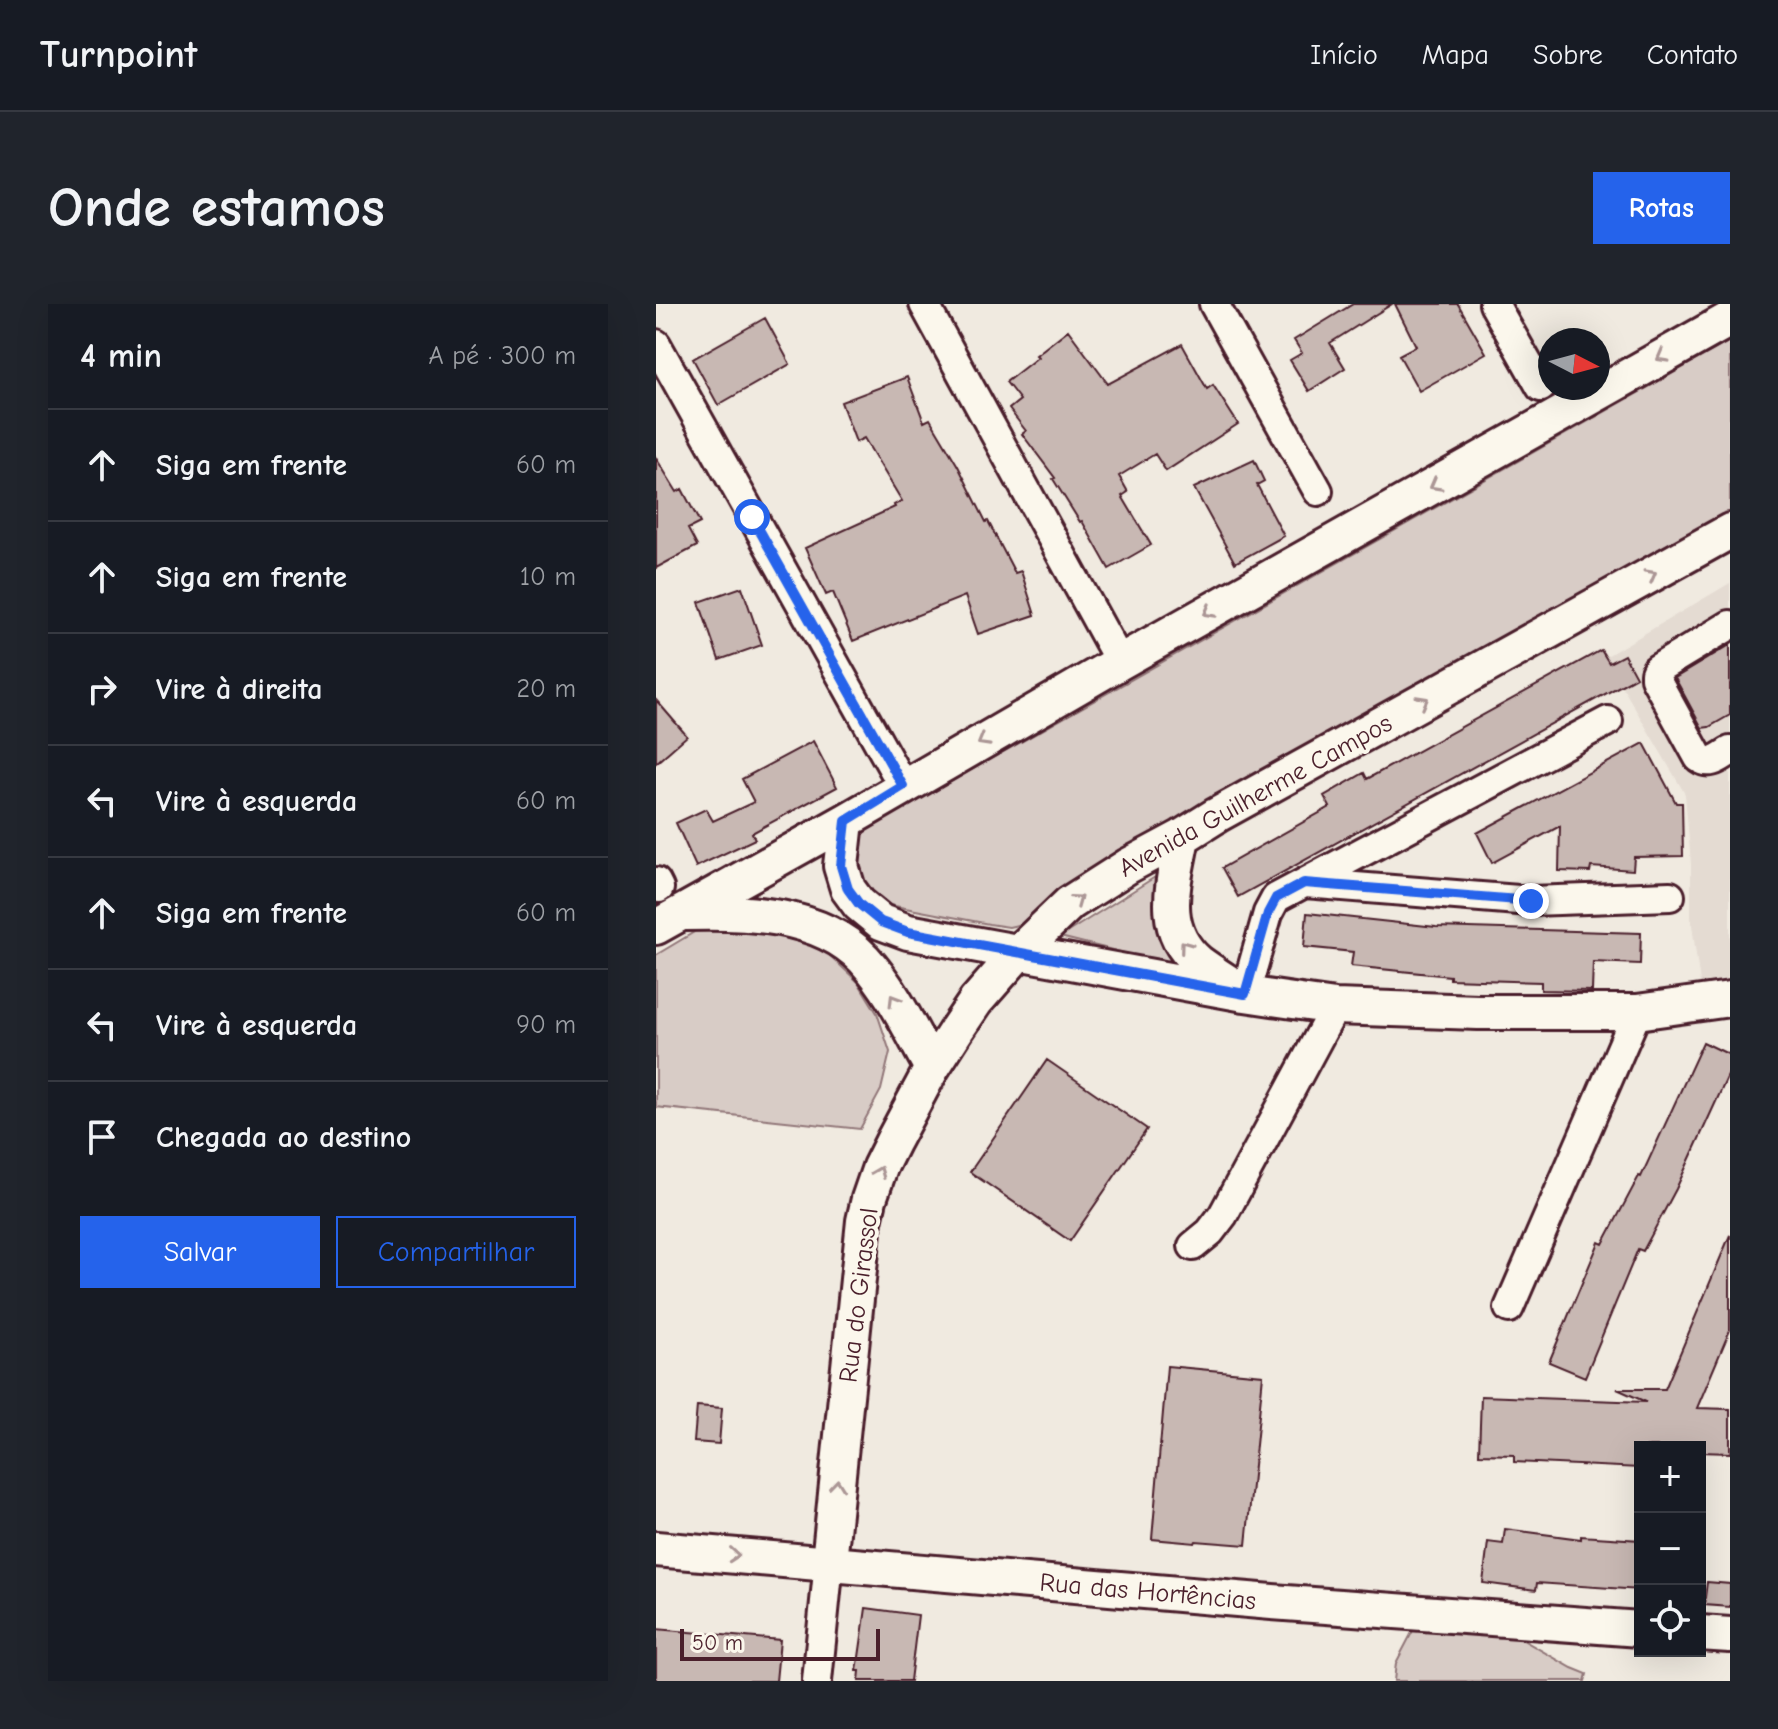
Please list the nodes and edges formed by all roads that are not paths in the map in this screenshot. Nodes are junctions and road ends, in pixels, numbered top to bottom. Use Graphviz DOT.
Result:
graph roads {
  1 [pos="924,304"];
  2 [pos="1214,304"];
  3 [pos="1494,304"];
  4 [pos="1730,319"];
  5 [pos="656,344"];
  6 [pos="1538,382"];
  7 [pos="1318,491"];
  8 [pos="1730,531"];
  9 [pos="1730,625"];
  10 [pos="1120,662"];
  11 [pos="1608,721"];
  12 [pos="1730,751"];
  13 [pos="903,786"];
  14 [pos="846,821"];
  15 [pos="1182,837"];
  16 [pos="1304,883"];
  17 [pos="1670,896"];
  18 [pos="663,902"];
  19 [pos="1019,952"];
  20 [pos="1245,994"];
  21 [pos="1730,999"];
  22 [pos="1335,1007"];
  23 [pos="1637,1012"];
  24 [pos="932,1068"];
  25 [pos="1193,1246"];
  26 [pos="1509,1308"];
  27 [pos="656,1549"];
  28 [pos="829,1562"];
  29 [pos="1634,1629"];
  30 [pos="1706,1633"];
  31 [pos="1730,1635"];
  32 [pos="817,1681"];
  1 -- 10 [label="street"];
  2 -- 7 [label="street"];
  3 -- 6 [label="street"];
  4 -- 10 [label="main road, one-way"];
  5 -- 13 [label="street"];
  15 -- 8 [label="main road, Avenida Guilherme Campos, one-way"];
  9 -- 12 [label="street"];
  10 -- 13 [label="main road, one-way"];
  11 -- 16 [label="street"];
  13 -- 14 [label="main road"];
  14 -- 18 [label="main road"];
  14 -- 19 [label="main road"];
  19 -- 15 [label="main road, Avenida Guilherme Campos, one-way"];
  20 -- 15 [label="main road, one-way"];
  16 -- 17 [label="street"];
  16 -- 20 [label="street"];
  24 -- 18 [label="main road, one-way"];
  19 -- 20 [label="main road"];
  19 -- 24 [label="main road, Rua do Girassol"];
  20 -- 22 [label="main road"];
  21 -- 23 [label="main road"];
  22 -- 23 [label="main road"];
  22 -- 25 [label="street"];
  23 -- 26 [label="street"];
  28 -- 24 [label="main road, Rua do Girassol, one-way"];
  27 -- 28 [label="main road, Rua das Hortências, one-way"];
  28 -- 29 [label="main road, Rua das Hortências"];
  28 -- 32 [label="street, Rua do Girassol"];
  30 -- 31 [label="main road"];
}
